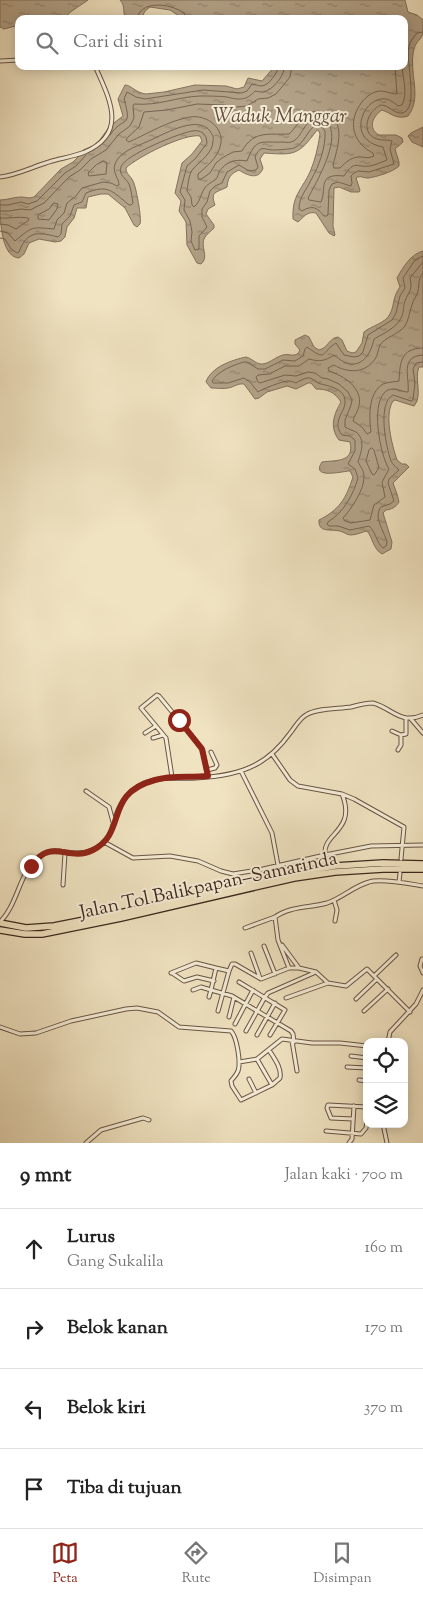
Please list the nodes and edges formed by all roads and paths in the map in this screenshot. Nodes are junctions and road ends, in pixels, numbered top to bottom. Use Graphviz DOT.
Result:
graph roads {
  1 [pos="15,60"];
  2 [pos="0,61"];
  3 [pos="97,70"];
  4 [pos="0,177"];
  5 [pos="423,715"];
  6 [pos="406,718"];
  7 [pos="411,718"];
  8 [pos="156,726"];
  9 [pos="392,731"];
  10 [pos="145,733"];
  11 [pos="423,733"];
  12 [pos="163,735"];
  13 [pos="401,735"];
  14 [pos="153,738"];
  15 [pos="398,750"];
  16 [pos="211,752"];
  17 [pos="272,754"];
  18 [pos="207,770"];
  19 [pos="241,772"];
  20 [pos="208,776"];
  21 [pos="172,777"];
  22 [pos="86,792"];
  23 [pos="342,794"];
  24 [pos="114,823"];
  25 [pos="104,842"];
  26 [pos="402,846"];
  27 [pos="423,846"];
  28 [pos="65,853"];
  29 [pos="325,855"];
  30 [pos="401,859"];
  31 [pos="423,864"];
  32 [pos="278,865"];
  33 [pos="423,870"];
  34 [pos="400,872"];
  35 [pos="400,882"];
  36 [pos="63,885"];
  37 [pos="423,886"];
  38 [pos="334,900"];
  39 [pos="275,917"];
  40 [pos="2,921"];
  41 [pos="335,921"];
  42 [pos="245,928"];
  43 [pos="0,930"];
  44 [pos="278,940"];
  45 [pos="264,946"];
  46 [pos="251,953"];
  47 [pos="396,955"];
  48 [pos="422,959"];
  49 [pos="216,968"];
  50 [pos="289,968"];
  51 [pos="299,968"];
  52 [pos="228,971"];
  53 [pos="316,972"];
  54 [pos="423,973"];
  55 [pos="275,974"];
  56 [pos="374,976"];
  57 [pos="261,979"];
  58 [pos="377,979"];
  59 [pos="214,980"];
  60 [pos="239,982"];
  61 [pos="328,983"];
  62 [pos="388,989"];
  63 [pos="193,990"];
  64 [pos="211,990"];
  65 [pos="253,990"];
  66 [pos="423,992"];
  67 [pos="223,994"];
  68 [pos="210,997"];
  69 [pos="234,997"];
  70 [pos="264,997"];
  71 [pos="286,998"];
  72 [pos="356,999"];
  73 [pos="275,1003"];
  74 [pos="245,1004"];
  75 [pos="218,1011"];
  76 [pos="257,1011"];
  77 [pos="364,1011"];
  78 [pos="410,1012"];
  79 [pos="229,1017"];
  80 [pos="267,1018"];
  81 [pos="234,1024"];
  82 [pos="278,1024"];
  83 [pos="0,1027"];
  84 [pos="246,1031"];
  85 [pos="257,1034"];
  86 [pos="270,1035"];
  87 [pos="389,1038"];
  88 [pos="293,1041"];
  89 [pos="363,1046"];
  90 [pos="269,1050"];
  91 [pos="351,1056"];
  92 [pos="363,1058"];
  93 [pos="257,1059"];
  94 [pos="239,1062"];
  95 [pos="347,1067"];
  96 [pos="363,1068"];
  97 [pos="297,1071"];
  98 [pos="249,1079"];
  99 [pos="359,1080"];
  100 [pos="363,1080"];
  101 [pos="272,1085"];
  102 [pos="256,1093"];
  103 [pos="354,1106"];
  104 [pos="363,1107"];
  105 [pos="353,1119"];
  106 [pos="149,1120"];
  107 [pos="366,1128"];
  108 [pos="384,1128"];
  109 [pos="326,1131"];
  110 [pos="352,1133"];
  111 [pos="86,1143"];
  112 [pos="349,1143"];
  113 [pos="387,1143"];
  1 -- 2 [label="street"];
  3 -- 4 [label="street"];
  5 -- 7 [label="street"];
  6 -- 7 [label="street"];
  6 -- 13 [label="street"];
  6 -- 17 [label="street"];
  7 -- 11 [label="street"];
  8 -- 10 [label="street"];
  8 -- 12 [label="street"];
  8 -- 18 [label="street"];
  9 -- 13 [label="street"];
  12 -- 14 [label="street"];
  12 -- 21 [label="street"];
  13 -- 15 [label="street"];
  16 -- 18 [label="street"];
  17 -- 19 [label="street"];
  17 -- 23 [label="street"];
  18 -- 20 [label="street"];
  19 -- 20 [label="street"];
  19 -- 32 [label="street"];
  20 -- 21 [label="street"];
  21 -- 24 [label="street"];
  22 -- 24 [label="street"];
  23 -- 26 [label="street"];
  23 -- 29 [label="street"];
  24 -- 25 [label="street"];
  25 -- 28 [label="street"];
  25 -- 32 [label="street"];
  26 -- 27 [label="street"];
  26 -- 29 [label="street"];
  26 -- 30 [label="street"];
  28 -- 36 [label="street"];
  28 -- 40 [label="street"];
  29 -- 32 [label="street"];
  31 -- 40 [label="highway, Jalan Tol Balikpapan–Samarinda"];
  33 -- 43 [label="highway, Jalan Tol Balikpapan–Samarinda"];
  34 -- 35 [label="street"];
  35 -- 37 [label="street"];
  35 -- 38 [label="street"];
  38 -- 39 [label="street"];
  38 -- 41 [label="street"];
  39 -- 42 [label="street"];
  39 -- 44 [label="street"];
  44 -- 50 [label="street"];
  44 -- 51 [label="street"];
  45 -- 55 [label="street"];
  46 -- 57 [label="street"];
  47 -- 56 [label="street"];
  48 -- 54 [label="street"];
  49 -- 52 [label="street"];
  49 -- 59 [label="street"];
  49 -- 59 [label="street"];
  50 -- 51 [label="street"];
  50 -- 55 [label="street"];
  51 -- 53 [label="street"];
  52 -- 57 [label="street"];
  52 -- 67 [label="street"];
  53 -- 61 [label="street"];
  53 -- 70 [label="street"];
  55 -- 57 [label="street"];
  56 -- 58 [label="street"];
  56 -- 61 [label="street"];
  58 -- 62 [label="street"];
  58 -- 72 [label="street"];
  59 -- 64 [label="street"];
  60 -- 65 [label="street"];
  61 -- 71 [label="street"];
  62 -- 77 [label="street"];
  62 -- 78 [label="street"];
  63 -- 64 [label="street"];
  64 -- 67 [label="street"];
  64 -- 68 [label="street"];
  65 -- 70 [label="street"];
  65 -- 74 [label="street"];
  66 -- 78 [label="street"];
  67 -- 69 [label="street"];
  67 -- 75 [label="street"];
  69 -- 74 [label="street"];
  69 -- 79 [label="street"];
  70 -- 73 [label="street"];
  70 -- 76 [label="street"];
  73 -- 80 [label="street"];
  73 -- 82 [label="street"];
  74 -- 76 [label="street"];
  74 -- 81 [label="street"];
  76 -- 80 [label="street"];
  76 -- 84 [label="street"];
  78 -- 87 [label="street"];
  80 -- 82 [label="street"];
  80 -- 85 [label="street"];
  82 -- 86 [label="street"];
  82 -- 88 [label="street"];
  83 -- 94 [label="street"];
  88 -- 89 [label="street"];
  88 -- 90 [label="street"];
  88 -- 97 [label="street"];
  90 -- 93 [label="street"];
  90 -- 101 [label="street"];
  91 -- 92 [label="street"];
  93 -- 94 [label="street"];
  93 -- 101 [label="street"];
  94 -- 102 [label="street"];
  95 -- 96 [label="street"];
  98 -- 102 [label="street"];
  99 -- 100 [label="street"];
  101 -- 102 [label="street"];
  103 -- 104 [label="street"];
  103 -- 105 [label="street"];
  103 -- 105 [label="street"];
  105 -- 110 [label="street"];
  106 -- 111 [label="street"];
  107 -- 110 [label="street"];
  108 -- 113 [label="street"];
  109 -- 110 [label="street"];
  110 -- 112 [label="street"];
}
